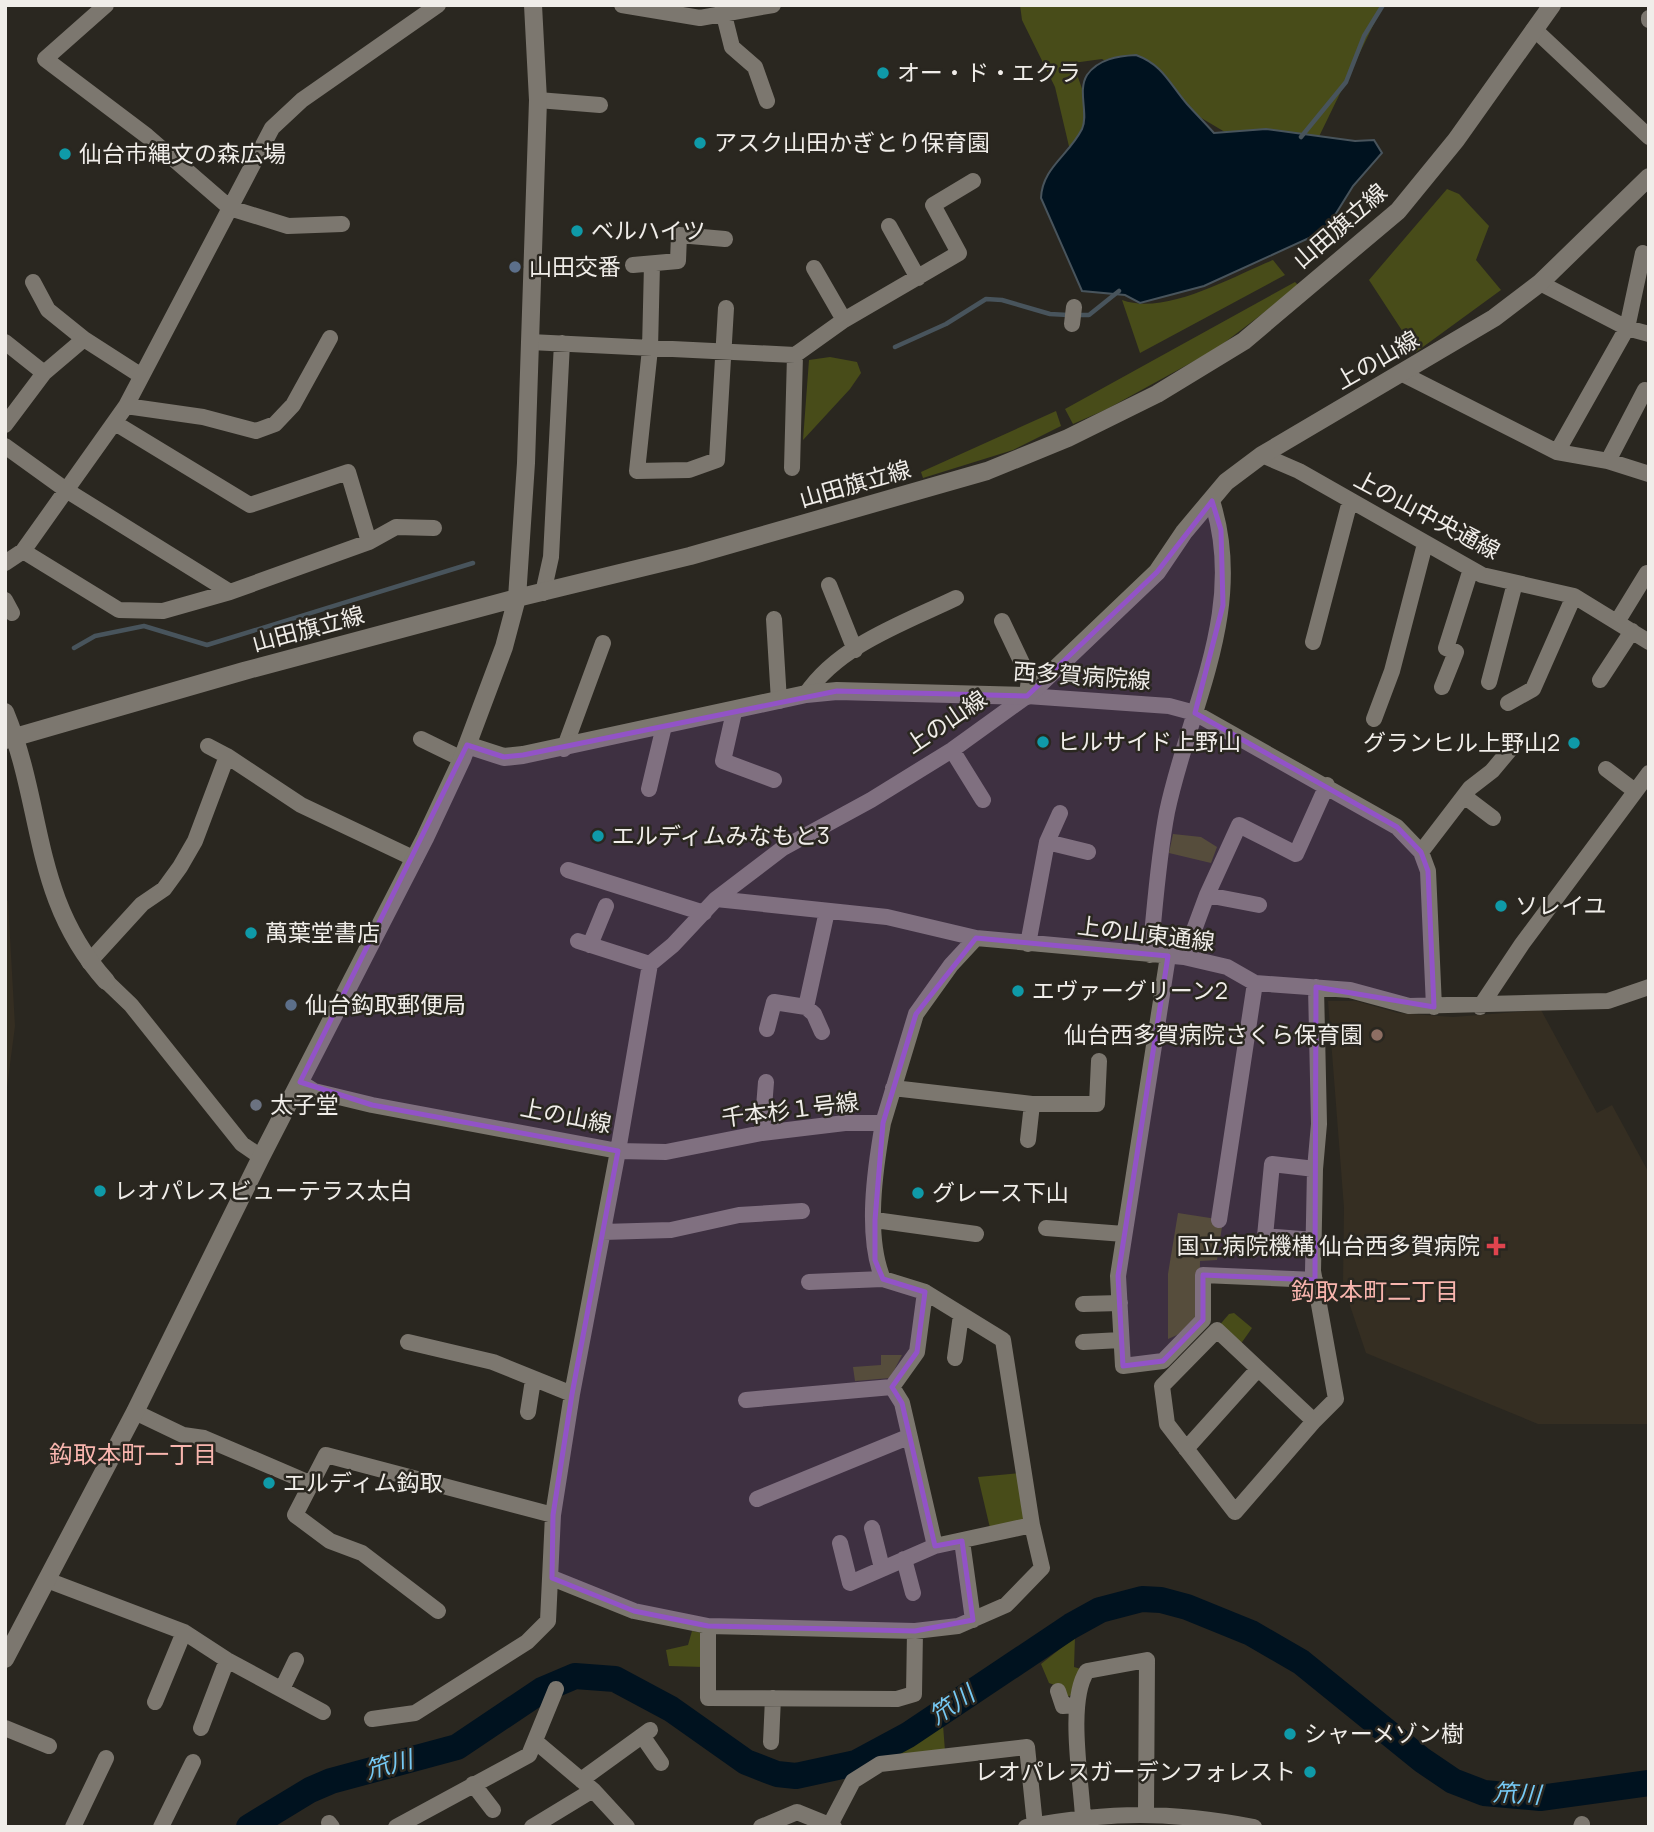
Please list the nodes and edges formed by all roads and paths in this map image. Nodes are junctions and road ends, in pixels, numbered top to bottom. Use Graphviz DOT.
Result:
graph roads {
  1 [pos="106,5"];
  2 [pos="438,5"];
  3 [pos="533,5"];
  4 [pos="622,5"];
  5 [pos="773,5"];
  6 [pos="1552,5"];
  7 [pos="746,9"];
  8 [pos="724,15"];
  9 [pos="1535,29"];
  10 [pos="538,100"];
  11 [pos="767,101"];
  12 [pos="600,105"];
  13 [pos="1649,137"];
  14 [pos="1649,177"];
  15 [pos="972,181"];
  16 [pos="1641,192"];
  17 [pos="230,208"];
  18 [pos="342,225"];
  19 [pos="889,226"];
  20 [pos="724,239"];
  21 [pos="1643,253"];
  22 [pos="652,264"];
  23 [pos="633,265"];
  24 [pos="814,268"];
  25 [pos="918,278"];
  26 [pos="33,282"];
  27 [pos="1540,283"];
  28 [pos="1074,307"];
  29 [pos="726,308"];
  30 [pos="844,320"];
  31 [pos="1072,324"];
  32 [pos="1628,328"];
  33 [pos="1649,334"];
  34 [pos="330,338"];
  35 [pos="84,339"];
  36 [pos="5,342"];
  37 [pos="530,342"];
  38 [pos="562,343"];
  39 [pos="650,349"];
  40 [pos="722,350"];
  41 [pos="794,355"];
  42 [pos="44,373"];
  43 [pos="1402,374"];
  44 [pos="140,375"];
  45 [pos="1645,390"];
  46 [pos="126,406"];
  47 [pos="115,423"];
  48 [pos="5,425"];
  49 [pos="5,446"];
  50 [pos="1558,453"];
  51 [pos="1262,455"];
  52 [pos="1608,461"];
  53 [pos="792,468"];
  54 [pos="1649,474"];
  55 [pos="66,490"];
  56 [pos="1212,501"];
  57 [pos="1350,501"];
  58 [pos="433,528"];
  59 [pos="369,542"];
  60 [pos="1425,544"];
  61 [pos="23,551"];
  62 [pos="5,564"];
  63 [pos="1471,569"];
  64 [pos="1647,573"];
  65 [pos="1515,583"];
  66 [pos="829,585"];
  67 [pos="230,592"];
  68 [pos="543,593"];
  69 [pos="1574,596"];
  70 [pos="517,598"];
  71 [pos="956,598"];
  72 [pos="774,619"];
  73 [pos="1002,621"];
  74 [pos="1617,622"];
  75 [pos="1632,631"];
  76 [pos="1313,642"];
  77 [pos="1649,642"];
  78 [pos="603,643"];
  79 [pos="855,650"];
  80 [pos="1600,680"];
  81 [pos="1489,682"];
  82 [pos="1442,687"];
  83 [pos="806,694"];
  84 [pos="1027,696"];
  85 [pos="779,701"];
  86 [pos="1508,703"];
  87 [pos="5,712"];
  88 [pos="734,712"];
  89 [pos="1195,713"];
  90 [pos="1374,719"];
  91 [pos="664,726"];
  92 [pos="421,739"];
  93 [pos="9,742"];
  94 [pos="208,746"];
  95 [pos="1513,746"];
  96 [pos="564,749"];
  97 [pos="952,750"];
  98 [pos="464,752"];
  99 [pos="227,756"];
  100 [pos="1606,769"];
  101 [pos="1649,773"];
  102 [pos="774,780"];
  103 [pos="1327,785"];
  104 [pos="649,789"];
  105 [pos="1635,791"];
  106 [pos="1464,796"];
  107 [pos="983,800"];
  108 [pos="1060,813"];
  109 [pos="1493,818"];
  110 [pos="1047,842"];
  111 [pos="1088,852"];
  112 [pos="1421,852"];
  113 [pos="415,859"];
  114 [pos="568,870"];
  115 [pos="1207,895"];
  116 [pos="716,900"];
  117 [pos="1259,905"];
  118 [pos="606,906"];
  119 [pos="827,911"];
  120 [pos="704,913"];
  121 [pos="976,938"];
  122 [pos="1028,944"];
  123 [pos="1150,955"];
  124 [pos="1176,956"];
  125 [pos="89,962"];
  126 [pos="650,964"];
  127 [pos="106,981"];
  128 [pos="1255,983"];
  129 [pos="1316,987"];
  130 [pos="1649,987"];
  131 [pos="806,1007"];
  132 [pos="1434,1007"];
  133 [pos="1480,1007"];
  134 [pos="767,1029"];
  135 [pos="821,1032"];
  136 [pos="1098,1061"];
  137 [pos="300,1082"];
  138 [pos="766,1082"];
  139 [pos="892,1088"];
  140 [pos="1032,1104"];
  141 [pos="883,1123"];
  142 [pos="762,1133"];
  143 [pos="1028,1140"];
  144 [pos="618,1151"];
  145 [pos="261,1157"];
  146 [pos="1315,1169"];
  147 [pos="802,1211"];
  148 [pos="875,1220"];
  149 [pos="1219,1220"];
  150 [pos="1046,1228"];
  151 [pos="603,1232"];
  152 [pos="976,1234"];
  153 [pos="1124,1234"];
  154 [pos="1314,1240"];
  155 [pos="883,1279"];
  156 [pos="1315,1280"];
  157 [pos="809,1282"];
  158 [pos="925,1292"];
  159 [pos="1083,1304"];
  160 [pos="1120,1304"];
  161 [pos="961,1315"];
  162 [pos="1121,1339"];
  163 [pos="408,1342"];
  164 [pos="1083,1342"];
  165 [pos="955,1359"];
  166 [pos="1258,1369"];
  167 [pos="533,1380"];
  168 [pos="891,1387"];
  169 [pos="572,1394"];
  170 [pos="746,1400"];
  171 [pos="135,1412"];
  172 [pos="528,1412"];
  173 [pos="1314,1421"];
  174 [pos="908,1437"];
  175 [pos="1186,1449"];
  176 [pos="312,1484"];
  177 [pos="757,1499"];
  178 [pos="553,1515"];
  179 [pos="1032,1525"];
  180 [pos="872,1528"];
  181 [pos="962,1541"];
  182 [pos="840,1544"];
  183 [pos="935,1546"];
  184 [pos="904,1559"];
  185 [pos="881,1568"];
  186 [pos="552,1577"];
  187 [pos="47,1580"];
  188 [pos="913,1593"];
  189 [pos="438,1611"];
  190 [pos="973,1620"];
  191 [pos="708,1626"];
  192 [pos="915,1631"];
  193 [pos="184,1632"];
  194 [pos="5,1659"];
  195 [pos="227,1660"];
  196 [pos="296,1660"];
  197 [pos="282,1689"];
  198 [pos="556,1689"];
  199 [pos="1058,1691"];
  200 [pos="773,1698"];
  201 [pos="155,1702"];
  202 [pos="1077,1705"];
  203 [pos="323,1712"];
  204 [pos="373,1719"];
  205 [pos="5,1728"];
  206 [pos="201,1728"];
  207 [pos="535,1741"];
  208 [pos="771,1742"];
  209 [pos="49,1746"];
  210 [pos="106,1758"];
  211 [pos="193,1762"];
  212 [pos="661,1763"];
  213 [pos="473,1784"];
  214 [pos="587,1785"];
  215 [pos="493,1810"];
  216 [pos="1146,1812"];
  217 [pos="1083,1817"];
  218 [pos="832,1826"];
  219 [pos="1030,1826"];
  220 [pos="73,1827"];
  221 [pos="161,1827"];
  222 [pos="396,1827"];
  223 [pos="532,1827"];
  224 [pos="627,1827"];
  225 [pos="761,1827"];
  226 [pos="1254,1827"];
  1 -- 17 [label="street"];
  2 -- 17 [label="street"];
  3 -- 10 [label="street"];
  4 -- 8 [label="street"];
  5 -- 7 [label="street"];
  6 -- 9 [label="street, 山田旗立線"];
  7 -- 8 [label="street"];
  8 -- 11 [label="street"];
  9 -- 13 [label="street"];
  9 -- 68 [label="street, 山田旗立線"];
  10 -- 12 [label="street"];
  10 -- 37 [label="street"];
  14 -- 16 [label="street, 上の山線"];
  15 -- 25 [label="street"];
  16 -- 27 [label="street, 上の山線"];
  17 -- 18 [label="street"];
  17 -- 44 [label="street"];
  19 -- 25 [label="street"];
  20 -- 22 [label="street"];
  21 -- 32 [label="street"];
  22 -- 23 [label="street"];
  22 -- 39 [label="street"];
  24 -- 30 [label="street"];
  25 -- 30 [label="street"];
  26 -- 35 [label="street"];
  27 -- 32 [label="street"];
  27 -- 43 [label="street, 上の山線"];
  28 -- 31 [label="street"];
  29 -- 40 [label="street"];
  30 -- 41 [label="street"];
  32 -- 33 [label="street"];
  32 -- 50 [label="street"];
  34 -- 46 [label="street"];
  35 -- 42 [label="street"];
  35 -- 44 [label="street"];
  36 -- 42 [label="street"];
  37 -- 38 [label="street"];
  37 -- 70 [label="street"];
  38 -- 39 [label="street"];
  38 -- 68 [label="street"];
  39 -- 40 [label="street"];
  39 -- 40 [label="street"];
  40 -- 41 [label="street"];
  41 -- 53 [label="street"];
  42 -- 48 [label="street"];
  43 -- 50 [label="street"];
  43 -- 51 [label="street, 上の山線"];
  44 -- 46 [label="street"];
  45 -- 52 [label="street"];
  46 -- 47 [label="street"];
  47 -- 55 [label="street"];
  47 -- 59 [label="street"];
  49 -- 55 [label="street"];
  50 -- 52 [label="street"];
  51 -- 56 [label="street, 上の山線"];
  51 -- 57 [label="street, 上の山中央通線"];
  52 -- 54 [label="street"];
  55 -- 61 [label="street"];
  55 -- 67 [label="street"];
  56 -- 84 [label="street, 上の山線"];
  56 -- 89 [label="street"];
  57 -- 60 [label="street, 上の山中央通線"];
  57 -- 76 [label="street"];
  58 -- 59 [label="street"];
  59 -- 67 [label="street"];
  60 -- 63 [label="street, 上の山中央通線"];
  60 -- 90 [label="street"];
  61 -- 62 [label="street"];
  61 -- 67 [label="street"];
  63 -- 65 [label="street, 上の山中央通線"];
  63 -- 82 [label="street"];
  64 -- 74 [label="street"];
  65 -- 69 [label="street, 上の山中央通線"];
  65 -- 81 [label="street"];
  66 -- 79 [label="street"];
  68 -- 70 [label="street, 山田旗立線"];
  69 -- 74 [label="street, 上の山中央通線"];
  69 -- 86 [label="street"];
  70 -- 93 [label="street, 山田旗立線"];
  70 -- 98 [label="street"];
  71 -- 79 [label="street"];
  72 -- 85 [label="street"];
  73 -- 84 [label="street"];
  74 -- 75 [label="street, 上の山中央通線"];
  75 -- 77 [label="street, 上の山中央通線"];
  75 -- 80 [label="street"];
  78 -- 96 [label="street"];
  79 -- 83 [label="street"];
  83 -- 84 [label="street, 西多賀病院線"];
  83 -- 85 [label="street, 西多賀病院線"];
  84 -- 89 [label="street, 西多賀病院線"];
  84 -- 97 [label="street, 上の山線"];
  85 -- 88 [label="street, 西多賀病院線"];
  87 -- 93 [label="street"];
  88 -- 91 [label="street, 西多賀病院線"];
  88 -- 102 [label="street"];
  89 -- 103 [label="street, 西多賀病院線"];
  89 -- 123 [label="street"];
  91 -- 96 [label="street, 西多賀病院線"];
  91 -- 104 [label="street"];
  92 -- 98 [label="street"];
  93 -- 125 [label="street"];
  94 -- 99 [label="street"];
  95 -- 106 [label="street"];
  96 -- 98 [label="street, 西多賀病院線"];
  97 -- 107 [label="street"];
  97 -- 116 [label="street, 上の山線"];
  98 -- 113 [label="street"];
  99 -- 113 [label="street"];
  99 -- 125 [label="street"];
  100 -- 105 [label="street"];
  101 -- 105 [label="street"];
  103 -- 112 [label="street, 西多賀病院線"];
  103 -- 115 [label="street"];
  105 -- 133 [label="street"];
  106 -- 109 [label="street"];
  106 -- 112 [label="street"];
  108 -- 110 [label="street"];
  110 -- 111 [label="street"];
  110 -- 122 [label="street"];
  112 -- 132 [label="street"];
  113 -- 137 [label="street"];
  114 -- 120 [label="street"];
  115 -- 117 [label="street"];
  115 -- 124 [label="street"];
  116 -- 119 [label="street, 上の山東通線"];
  116 -- 120 [label="street, 上の山線"];
  118 -- 126 [label="street"];
  119 -- 121 [label="street, 上の山東通線"];
  119 -- 131 [label="street"];
  120 -- 126 [label="street, 上の山線"];
  121 -- 122 [label="street, 上の山東通線"];
  121 -- 139 [label="street, 千本杉１号線"];
  122 -- 123 [label="street, 上の山東通線"];
  123 -- 124 [label="street, 上の山東通線"];
  124 -- 128 [label="street, 上の山東通線"];
  124 -- 153 [label="street"];
  125 -- 127 [label="street"];
  126 -- 144 [label="street, 上の山線"];
  127 -- 145 [label="street"];
  128 -- 129 [label="street, 上の山東通線"];
  128 -- 149 [label="street"];
  129 -- 132 [label="street, 上の山東通線"];
  129 -- 146 [label="street"];
  130 -- 133 [label="street, 上の山東通線"];
  131 -- 134 [label="street"];
  131 -- 135 [label="street"];
  132 -- 133 [label="street, 上の山東通線"];
  136 -- 140 [label="street"];
  137 -- 144 [label="street, 上の山線"];
  137 -- 145 [label="street"];
  138 -- 142 [label="street"];
  139 -- 140 [label="street"];
  139 -- 141 [label="street, 千本杉１号線"];
  140 -- 143 [label="street"];
  141 -- 142 [label="street, 千本杉１号線"];
  141 -- 148 [label="street"];
  142 -- 144 [label="street, 千本杉１号線"];
  144 -- 151 [label="street"];
  145 -- 171 [label="street"];
  146 -- 154 [label="street"];
  146 -- 154 [label="street"];
  147 -- 151 [label="street"];
  148 -- 152 [label="street"];
  148 -- 155 [label="street"];
  150 -- 153 [label="street"];
  151 -- 169 [label="street"];
  153 -- 160 [label="street"];
  154 -- 156 [label="street"];
  155 -- 157 [label="street"];
  155 -- 158 [label="street"];
  156 -- 162 [label="street"];
  156 -- 173 [label="street"];
  158 -- 161 [label="street"];
  158 -- 168 [label="street"];
  159 -- 160 [label="street"];
  160 -- 162 [label="street"];
  161 -- 165 [label="street"];
  161 -- 179 [label="street"];
  162 -- 164 [label="street"];
  163 -- 167 [label="street"];
  166 -- 173 [label="street"];
  166 -- 175 [label="street"];
  166 -- 175 [label="street"];
  167 -- 169 [label="street"];
  167 -- 172 [label="street"];
  168 -- 170 [label="street"];
  168 -- 174 [label="street"];
  169 -- 178 [label="street"];
  171 -- 176 [label="street"];
  171 -- 187 [label="street"];
  173 -- 175 [label="street"];
  174 -- 177 [label="street"];
  174 -- 183 [label="street"];
  176 -- 178 [label="street"];
  176 -- 189 [label="street"];
  178 -- 186 [label="street"];
  179 -- 181 [label="street"];
  179 -- 190 [label="street"];
  180 -- 185 [label="street"];
  181 -- 183 [label="street"];
  181 -- 190 [label="street"];
  182 -- 185 [label="street"];
  183 -- 184 [label="street"];
  184 -- 185 [label="street"];
  184 -- 188 [label="street"];
  186 -- 191 [label="street"];
  186 -- 204 [label="street"];
  187 -- 193 [label="street"];
  187 -- 194 [label="street"];
  190 -- 192 [label="street"];
  191 -- 192 [label="street"];
  191 -- 200 [label="street"];
  192 -- 200 [label="street"];
  193 -- 195 [label="street"];
  193 -- 201 [label="street"];
  195 -- 197 [label="street"];
  195 -- 206 [label="street"];
  196 -- 197 [label="street"];
  197 -- 203 [label="street"];
  198 -- 207 [label="street"];
  199 -- 202 [label="street"];
  200 -- 208 [label="street"];
  202 -- 216 [label="street"];
  202 -- 217 [label="street"];
  205 -- 209 [label="street"];
  207 -- 213 [label="street"];
  207 -- 214 [label="street"];
  210 -- 220 [label="street"];
  211 -- 221 [label="street"];
  212 -- 214 [label="street"];
  213 -- 215 [label="street"];
  213 -- 222 [label="street"];
  214 -- 223 [label="street"];
  214 -- 224 [label="street"];
  216 -- 217 [label="street"];
  216 -- 226 [label="street"];
  217 -- 219 [label="street"];
  218 -- 219 [label="street"];
  218 -- 225 [label="street"];
}
